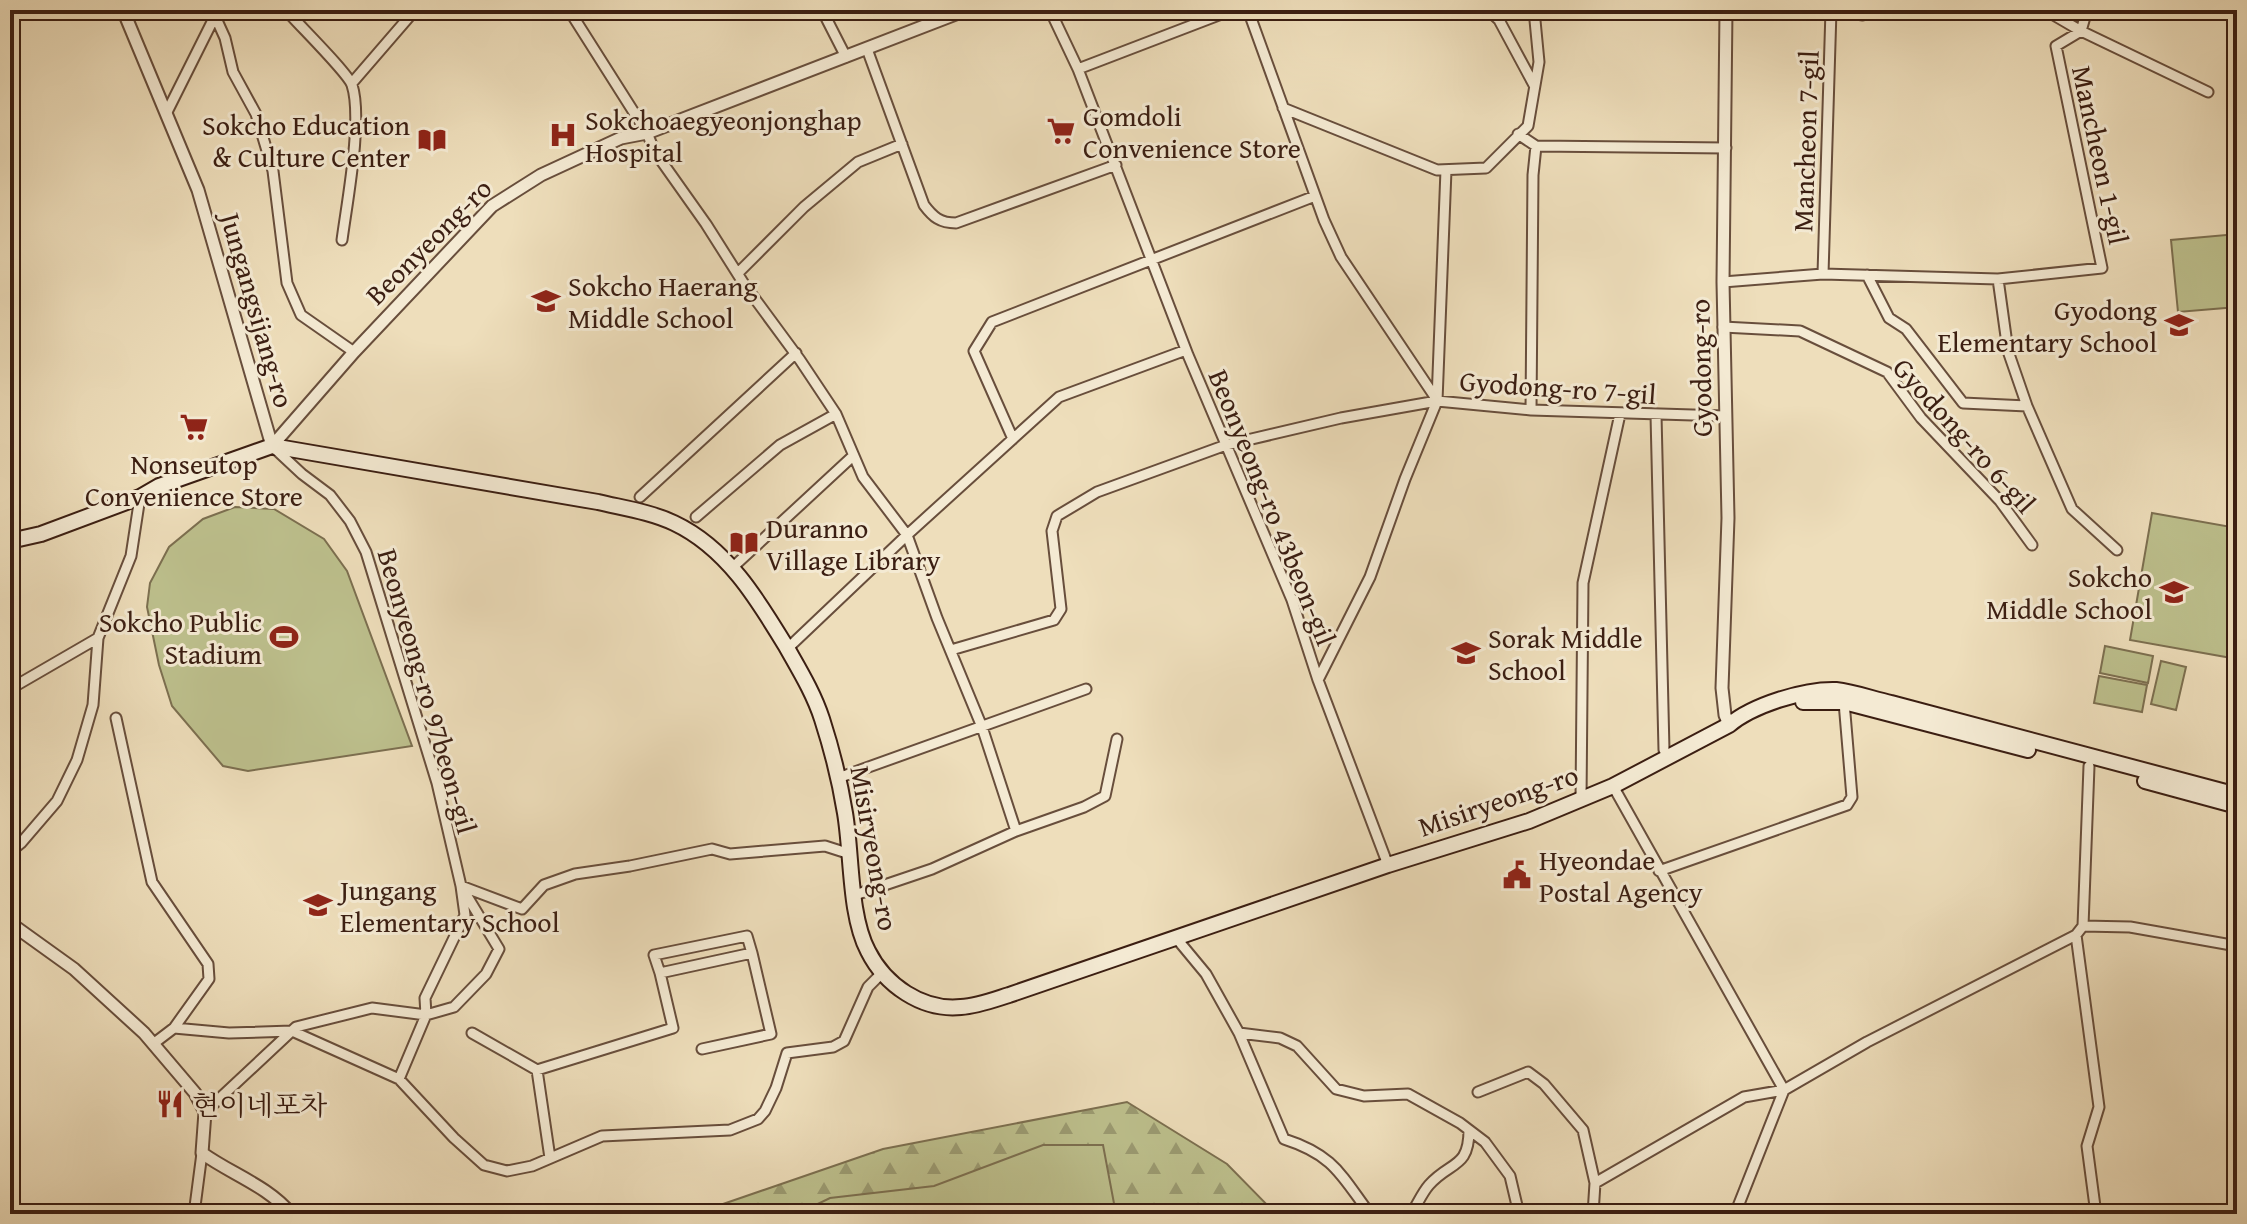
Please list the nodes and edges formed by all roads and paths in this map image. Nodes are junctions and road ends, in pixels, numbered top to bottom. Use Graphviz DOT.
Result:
graph roads {
  1 [pos="123,10"];
  2 [pos="286,10"];
  3 [pos="415,10"];
  4 [pos="569,10"];
  5 [pos="822,10"];
  6 [pos="966,10"];
  7 [pos="1050,10"];
  8 [pos="1232,10"];
  9 [pos="1248,10"];
  10 [pos="1488,10"];
  11 [pos="1534,10"];
  12 [pos="1726,10"];
  13 [pos="1830,10"];
  14 [pos="1877,10"];
  15 [pos="2045,10"];
  16 [pos="2087,10"];
  17 [pos="217,13"];
  18 [pos="2081,31"];
  19 [pos="867,49"];
  20 [pos="846,57"];
  21 [pos="1078,69"];
  22 [pos="352,83"];
  23 [pos="1535,86"];
  24 [pos="2208,92"];
  25 [pos="1283,108"];
  26 [pos="167,112"];
  27 [pos="647,133"];
  28 [pos="1518,134"];
  29 [pos="902,144"];
  30 [pos="1536,146"];
  31 [pos="1726,148"];
  32 [pos="1116,165"];
  33 [pos="1446,170"];
  34 [pos="1315,196"];
  35 [pos="342,240"];
  36 [pos="1152,260"];
  37 [pos="738,273"];
  38 [pos="1823,274"];
  39 [pos="1867,275"];
  40 [pos="1998,279"];
  41 [pos="1723,282"];
  42 [pos="1723,327"];
  43 [pos="1186,350"];
  44 [pos="354,352"];
  45 [pos="796,353"];
  46 [pos="1437,401"];
  47 [pos="2027,406"];
  48 [pos="1531,410"];
  49 [pos="836,414"];
  50 [pos="1620,414"];
  51 [pos="1656,415"];
  52 [pos="1725,416"];
  53 [pos="1013,439"];
  54 [pos="1226,445"];
  55 [pos="272,446"];
  56 [pos="853,456"];
  57 [pos="140,497"];
  58 [pos="640,497"];
  59 [pos="696,517"];
  60 [pos="907,535"];
  61 [pos="10,541"];
  62 [pos="2032,545"];
  63 [pos="2117,550"];
  64 [pos="732,568"];
  65 [pos="98,638"];
  66 [pos="787,649"];
  67 [pos="951,650"];
  68 [pos="1318,680"];
  69 [pos="10,689"];
  70 [pos="1086,689"];
  71 [pos="1844,702"];
  72 [pos="116,718"];
  73 [pos="1729,725"];
  74 [pos="982,727"];
  75 [pos="1117,739"];
  76 [pos="1664,750"];
  77 [pos="2090,762"];
  78 [pos="838,778"];
  79 [pos="1613,786"];
  80 [pos="2237,795"];
  81 [pos="1581,800"];
  82 [pos="2237,806"];
  83 [pos="1016,831"];
  84 [pos="10,852"];
  85 [pos="850,854"];
  86 [pos="1388,865"];
  87 [pos="1659,871"];
  88 [pos="461,886"];
  89 [pos="855,895"];
  90 [pos="10,923"];
  91 [pos="2079,930"];
  92 [pos="1177,939"];
  93 [pos="2237,946"];
  94 [pos="752,953"];
  95 [pos="660,973"];
  96 [pos="882,973"];
  97 [pos="426,1015"];
  98 [pos="174,1028"];
  99 [pos="292,1031"];
  100 [pos="472,1033"];
  101 [pos="1239,1033"];
  102 [pos="153,1044"];
  103 [pos="702,1049"];
  104 [pos="537,1070"];
  105 [pos="399,1079"];
  106 [pos="1784,1090"];
  107 [pos="1478,1092"];
  108 [pos="205,1112"];
  109 [pos="1469,1130"];
  110 [pos="202,1153"];
  111 [pos="550,1158"];
  112 [pos="1595,1183"];
  113 [pos="194,1214"];
  114 [pos="291,1214"];
  115 [pos="1370,1214"];
  116 [pos="1411,1214"];
  117 [pos="1519,1214"];
  118 [pos="1593,1214"];
  119 [pos="1735,1214"];
  120 [pos="2096,1214"];
  1 -- 26 [label="street, Jungangsijang-ro"];
  2 -- 22 [label="street"];
  3 -- 22 [label="street"];
  4 -- 27 [label="street"];
  5 -- 20 [label="street"];
  6 -- 19 [label="street, Beonyeong-ro"];
  7 -- 21 [label="street, Beonyeong-ro 43beon-gil"];
  8 -- 21 [label="street"];
  9 -- 25 [label="street"];
  10 -- 23 [label="street"];
  11 -- 23 [label="street"];
  12 -- 31 [label="street, Gyodong-ro"];
  13 -- 14 [label="street"];
  13 -- 38 [label="street, Mancheon 7-gil"];
  15 -- 18 [label="street"];
  16 -- 18 [label="street, Mancheon 1-gil"];
  17 -- 26 [label="street"];
  17 -- 44 [label="street"];
  18 -- 24 [label="street"];
  18 -- 40 [label="street, Mancheon 1-gil"];
  19 -- 20 [label="street, Beonyeong-ro"];
  19 -- 29 [label="street"];
  20 -- 27 [label="street, Beonyeong-ro"];
  21 -- 32 [label="street, Beonyeong-ro 43beon-gil"];
  22 -- 35 [label="street"];
  23 -- 28 [label="street"];
  25 -- 33 [label="street"];
  25 -- 34 [label="street"];
  26 -- 55 [label="street, Jungangsijang-ro"];
  27 -- 37 [label="street"];
  27 -- 44 [label="street, Beonyeong-ro"];
  28 -- 30 [label="street"];
  28 -- 33 [label="street"];
  29 -- 32 [label="street"];
  29 -- 37 [label="street"];
  30 -- 31 [label="street"];
  30 -- 48 [label="street"];
  31 -- 41 [label="street, Gyodong-ro"];
  32 -- 36 [label="street, Beonyeong-ro 43beon-gil"];
  33 -- 46 [label="street"];
  34 -- 36 [label="street"];
  34 -- 46 [label="street"];
  36 -- 43 [label="street, Beonyeong-ro 43beon-gil"];
  36 -- 53 [label="street"];
  37 -- 45 [label="street"];
  38 -- 39 [label="street, Mancheon 1-gil"];
  38 -- 41 [label="street, Mancheon 1-gil"];
  39 -- 40 [label="street, Mancheon 1-gil"];
  39 -- 47 [label="street"];
  40 -- 47 [label="street"];
  41 -- 42 [label="street, Gyodong-ro"];
  42 -- 52 [label="street, Gyodong-ro"];
  42 -- 62 [label="street, Gyodong-ro 6-gil"];
  43 -- 53 [label="street, Beonyeong-ro 43beon-gil"];
  43 -- 54 [label="street, Beonyeong-ro 43beon-gil"];
  44 -- 55 [label="street, Beonyeong-ro"];
  45 -- 49 [label="street"];
  45 -- 58 [label="street"];
  46 -- 48 [label="street, Gyodong-ro 7-gil"];
  46 -- 54 [label="street, Gyodong-ro 7-gil"];
  46 -- 68 [label="street, Beonyeong-ro 43beon-gil"];
  47 -- 63 [label="street"];
  48 -- 50 [label="street, Gyodong-ro 7-gil"];
  49 -- 56 [label="street"];
  49 -- 59 [label="street"];
  50 -- 51 [label="street, Gyodong-ro 7-gil"];
  50 -- 81 [label="street"];
  51 -- 52 [label="street, Gyodong-ro 7-gil"];
  51 -- 76 [label="street"];
  52 -- 73 [label="street, Gyodong-ro"];
  53 -- 60 [label="street, Beonyeong-ro 43beon-gil"];
  54 -- 67 [label="street, Gyodong-ro 7-gil"];
  54 -- 68 [label="street, Beonyeong-ro 43beon-gil"];
  55 -- 57 [label="main road, Beonyeong-ro"];
  55 -- 64 [label="main road, Misiryeong-ro"];
  55 -- 88 [label="street, Beonyeong-ro 97beon-gil"];
  56 -- 60 [label="street"];
  56 -- 64 [label="street"];
  57 -- 61 [label="main road, Beonyeong-ro"];
  57 -- 65 [label="street"];
  60 -- 66 [label="street, Beonyeong-ro 43beon-gil"];
  60 -- 67 [label="street"];
  64 -- 66 [label="main road, Misiryeong-ro"];
  65 -- 69 [label="street"];
  65 -- 84 [label="street"];
  66 -- 78 [label="main road, Misiryeong-ro"];
  67 -- 74 [label="street"];
  68 -- 86 [label="street, Beonyeong-ro 43beon-gil"];
  70 -- 74 [label="street"];
  71 -- 73 [label="main road, Misiryeong-ro"];
  71 -- 77 [label="main road, Misiryeong-ro"];
  71 -- 87 [label="street"];
  72 -- 98 [label="street"];
  73 -- 77 [label="main road, Misiryeong-ro"];
  73 -- 79 [label="main road, Misiryeong-ro"];
  74 -- 78 [label="street"];
  74 -- 83 [label="street"];
  75 -- 83 [label="street"];
  77 -- 80 [label="main road, Misiryeong-ro"];
  77 -- 82 [label="main road, Misiryeong-ro"];
  77 -- 91 [label="street"];
  78 -- 85 [label="main road, Misiryeong-ro"];
  79 -- 81 [label="main road, Misiryeong-ro"];
  79 -- 87 [label="street"];
  81 -- 86 [label="main road, Misiryeong-ro"];
  83 -- 89 [label="street"];
  85 -- 88 [label="street"];
  85 -- 89 [label="main road, Misiryeong-ro"];
  86 -- 92 [label="main road, Misiryeong-ro"];
  87 -- 106 [label="street"];
  88 -- 97 [label="street"];
  88 -- 97 [label="street, Beonyeong-ro 97beon-gil"];
  89 -- 96 [label="main road, Misiryeong-ro"];
  90 -- 102 [label="street"];
  91 -- 93 [label="street"];
  91 -- 106 [label="street"];
  91 -- 120 [label="street"];
  92 -- 96 [label="main road, Misiryeong-ro"];
  92 -- 101 [label="street"];
  94 -- 95 [label="street"];
  94 -- 95 [label="street"];
  94 -- 103 [label="street"];
  95 -- 104 [label="street"];
  96 -- 111 [label="street"];
  97 -- 99 [label="street"];
  97 -- 105 [label="street"];
  98 -- 99 [label="street"];
  98 -- 102 [label="street"];
  99 -- 105 [label="street"];
  99 -- 108 [label="street"];
  100 -- 104 [label="street"];
  101 -- 109 [label="street"];
  101 -- 115 [label="street"];
  102 -- 108 [label="street"];
  104 -- 111 [label="street"];
  105 -- 111 [label="street"];
  106 -- 112 [label="street"];
  106 -- 119 [label="street"];
  107 -- 112 [label="street"];
  108 -- 110 [label="street"];
  109 -- 116 [label="street"];
  109 -- 117 [label="street"];
  110 -- 113 [label="street"];
  110 -- 114 [label="street"];
  112 -- 118 [label="street"];
}
